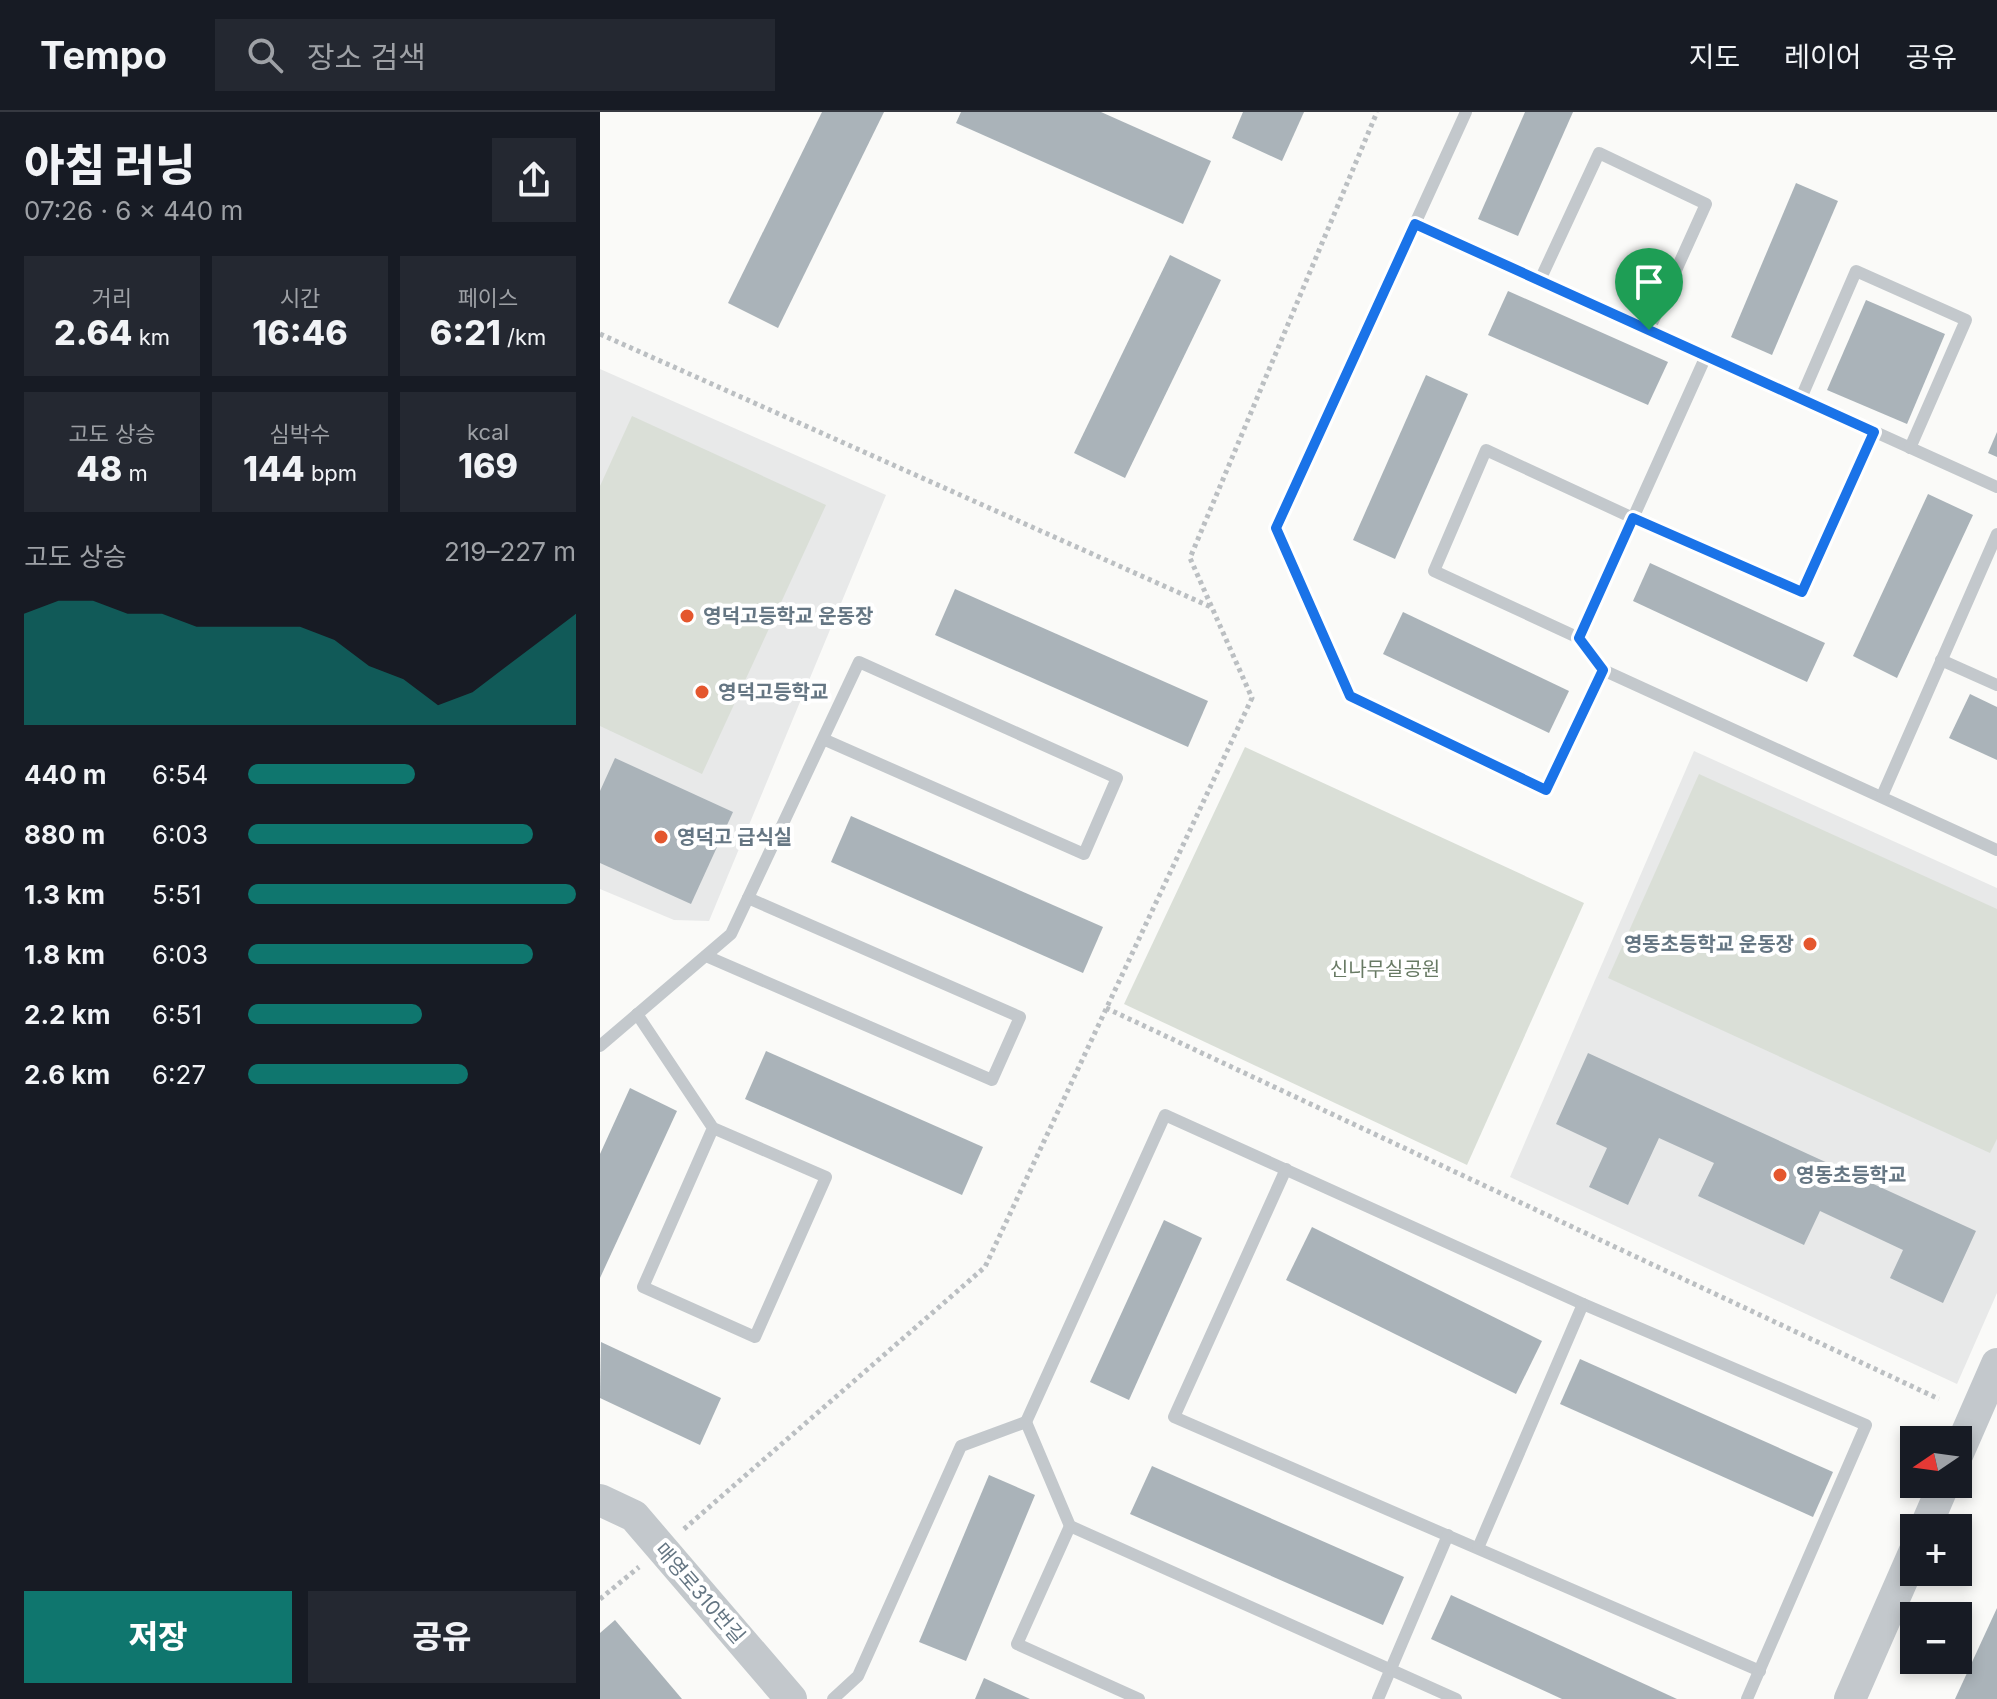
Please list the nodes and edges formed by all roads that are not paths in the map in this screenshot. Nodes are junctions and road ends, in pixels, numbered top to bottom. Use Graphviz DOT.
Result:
graph roads {
  1 [pos="1466,112"];
  2 [pos="1415,224"];
  3 [pos="1540,280"];
  4 [pos="1649,330"];
  5 [pos="1706,356"];
  6 [pos="1801,398"];
  7 [pos="1874,432"];
  8 [pos="1910,448"];
  9 [pos="1997,487"];
  10 [pos="1633,518"];
  11 [pos="1997,534"];
  12 [pos="1579,638"];
  13 [pos="1941,660"];
  14 [pos="1603,670"];
  15 [pos="1997,685"];
  16 [pos="823,739"];
  17 [pos="1882,796"];
  18 [pos="1997,850"];
  19 [pos="748,898"];
  20 [pos="706,956"];
  21 [pos="637,1014"];
  22 [pos="600,1046"];
  23 [pos="713,1128"];
  24 [pos="1286,1169"];
  25 [pos="1583,1304"];
  26 [pos="1997,1364"];
  27 [pos="1026,1422"];
  28 [pos="1970,1426"];
  29 [pos="600,1500"];
  30 [pos="1070,1526"];
  31 [pos="1448,1535"];
  32 [pos="1478,1548"];
  33 [pos="1900,1585"];
  34 [pos="1391,1670"];
  35 [pos="1760,1671"];
  36 [pos="791,1699"];
  37 [pos="833,1699"];
  38 [pos="1139,1699"];
  39 [pos="1378,1699"];
  40 [pos="1456,1699"];
  41 [pos="1747,1699"];
  42 [pos="1850,1699"];
  1 -- 2 [label="lane"];
  2 -- 3 [label="lane"];
  2 -- 14 [label="lane"];
  3 -- 4 [label="lane"];
  3 -- 4 [label="lane"];
  4 -- 5 [label="lane"];
  5 -- 6 [label="lane"];
  5 -- 10 [label="lane"];
  6 -- 7 [label="lane"];
  6 -- 8 [label="lane"];
  7 -- 8 [label="lane"];
  7 -- 10 [label="lane"];
  8 -- 9 [label="lane"];
  10 -- 12 [label="lane"];
  10 -- 12 [label="lane"];
  11 -- 13 [label="lane"];
  12 -- 14 [label="lane"];
  13 -- 15 [label="lane"];
  13 -- 17 [label="lane"];
  14 -- 17 [label="lane"];
  16 -- 16 [label="lane"];
  16 -- 19 [label="lane"];
  17 -- 18 [label="lane"];
  19 -- 20 [label="lane"];
  19 -- 20 [label="lane"];
  20 -- 21 [label="lane"];
  21 -- 22 [label="lane"];
  21 -- 23 [label="lane"];
  23 -- 23 [label="lane"];
  24 -- 25 [label="lane"];
  24 -- 27 [label="lane"];
  24 -- 31 [label="lane"];
  25 -- 32 [label="lane"];
  25 -- 35 [label="lane"];
  26 -- 28 [label="street"];
  27 -- 30 [label="lane"];
  27 -- 37 [label="lane"];
  29 -- 36 [label="street, 매영로310번길"];
  30 -- 34 [label="lane"];
  30 -- 38 [label="lane"];
  31 -- 32 [label="lane"];
  31 -- 34 [label="lane"];
  32 -- 35 [label="lane"];
  33 -- 42 [label="street"];
  34 -- 39 [label="lane"];
  34 -- 40 [label="lane"];
  35 -- 41 [label="lane"];
}
